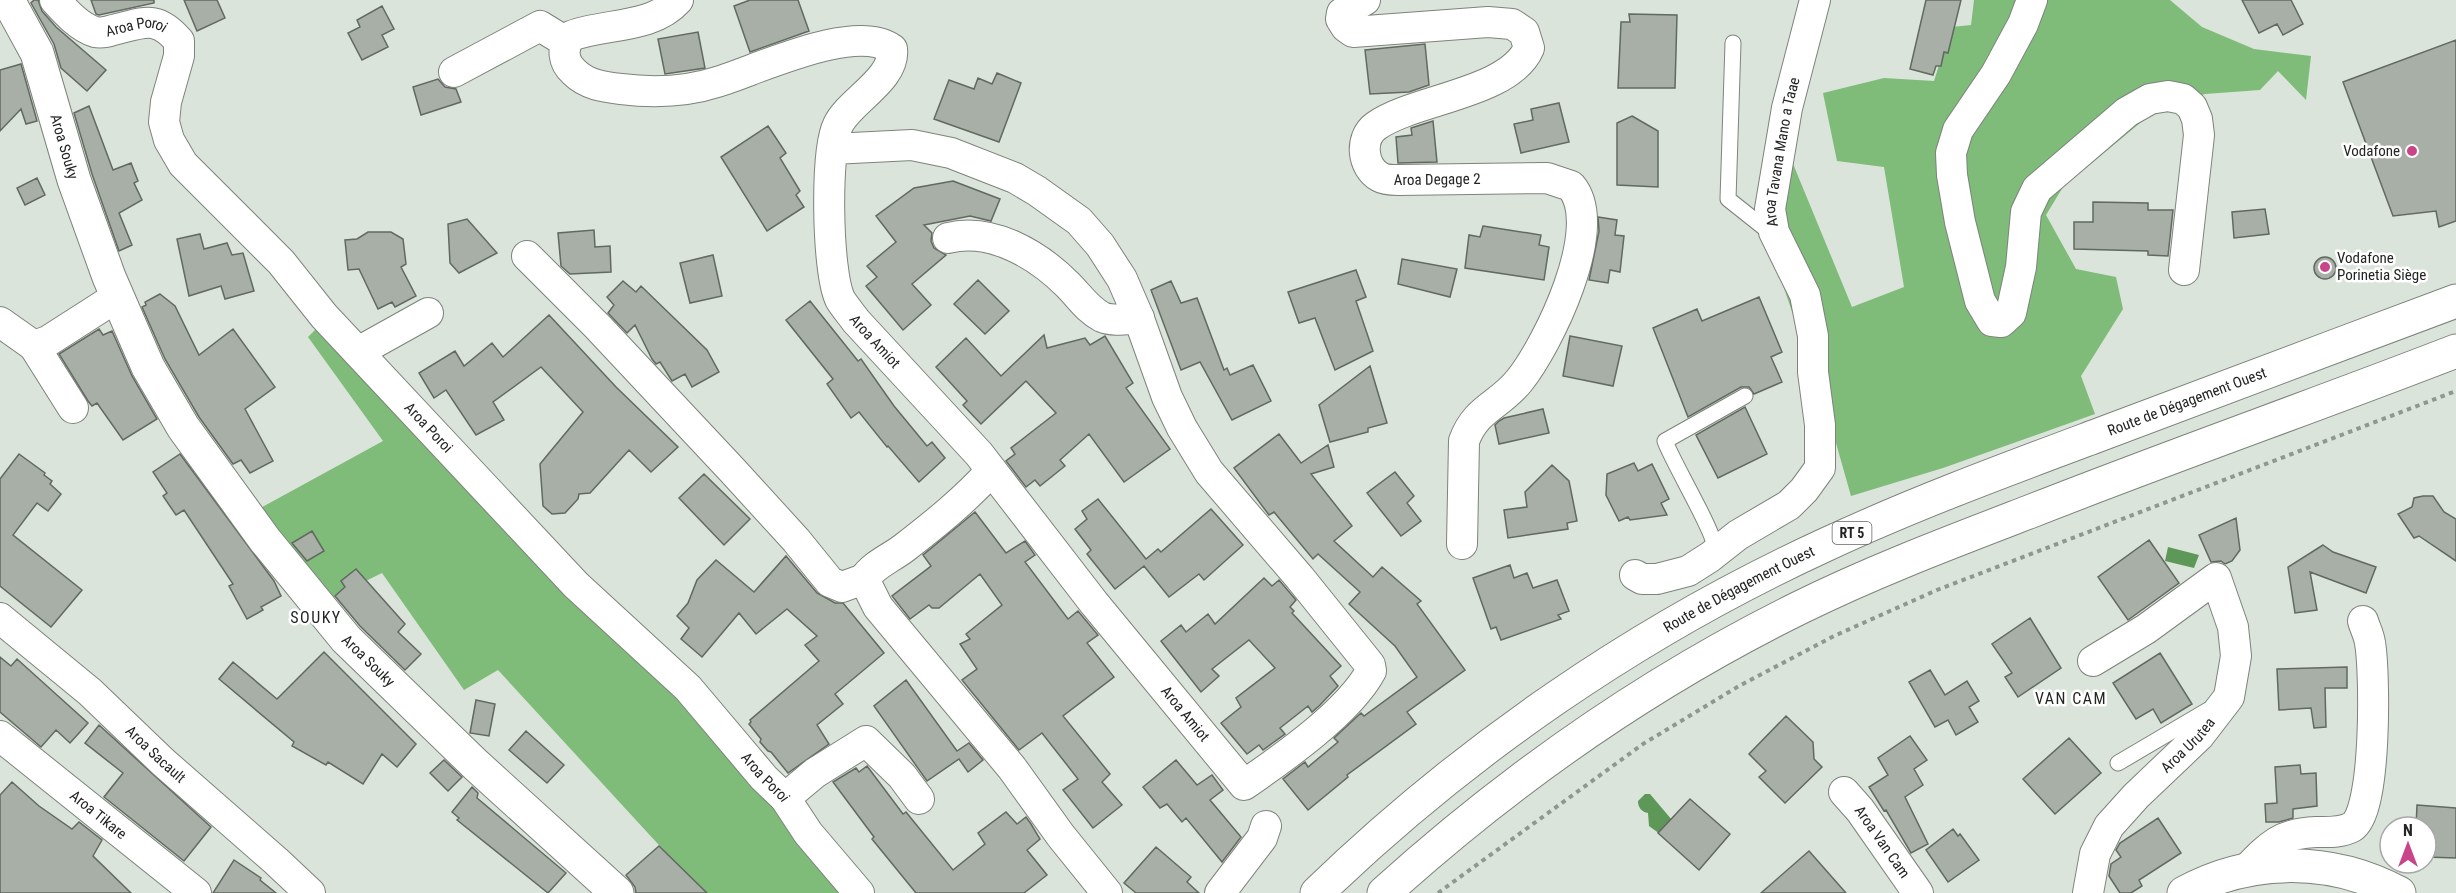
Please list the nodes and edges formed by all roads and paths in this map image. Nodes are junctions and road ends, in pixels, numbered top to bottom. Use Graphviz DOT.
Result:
graph roads {
  1 [pos="8,0"];
  2 [pos="55,0"];
  3 [pos="678,0"];
  4 [pos="1365,0"];
  5 [pos="1815,0"];
  6 [pos="2032,0"];
  7 [pos="566,42"];
  8 [pos="1733,44"];
  9 [pos="454,72"];
  10 [pos="832,149"];
  11 [pos="1774,232"];
  12 [pos="948,238"];
  13 [pos="527,256"];
  14 [pos="2184,270"];
  15 [pos="116,294"];
  16 [pos="2456,296"];
  17 [pos="2456,301"];
  18 [pos="428,314"];
  19 [pos="1139,318"];
  20 [pos="2402,321"];
  21 [pos="0,322"];
  22 [pos="34,346"];
  23 [pos="2456,351"];
  24 [pos="358,352"];
  25 [pos="2456,391"];
  26 [pos="1745,396"];
  27 [pos="73,408"];
  28 [pos="991,471"];
  29 [pos="1462,544"];
  30 [pos="1710,557"];
  31 [pos="1635,575"];
  32 [pos="864,579"];
  33 [pos="0,618"];
  34 [pos="2363,621"];
  35 [pos="2093,661"];
  36 [pos="2229,697"];
  37 [pos="0,736"];
  38 [pos="2118,763"];
  39 [pos="1844,792"];
  40 [pos="785,798"];
  41 [pos="920,799"];
  42 [pos="1266,826"];
  43 [pos="2246,870"];
  44 [pos="196,893"];
  45 [pos="310,893"];
  46 [pos="617,893"];
  47 [pos="860,893"];
  48 [pos="1107,893"];
  49 [pos="1220,893"];
  50 [pos="1317,893"];
  51 [pos="1384,893"];
  52 [pos="1438,893"];
  53 [pos="1918,893"];
  54 [pos="2088,893"];
  55 [pos="2184,893"];
  56 [pos="2399,893"];
  1 -- 15 [label="main road, Aroa Souky"];
  2 -- 24 [label="street, Aroa Poroi"];
  3 -- 7 [label="street"];
  4 -- 29 [label="street, Aroa Degage 2"];
  5 -- 11 [label="street, Aroa Tavana Mano a Taae"];
  6 -- 14 [label="street"];
  7 -- 9 [label="street"];
  7 -- 10 [label="street, Aroa Amiot"];
  8 -- 11 [label="lane"];
  10 -- 19 [label="street, Aroa Amiot"];
  10 -- 28 [label="street, Aroa Amiot"];
  11 -- 30 [label="street, Aroa Tavana Mano a Taae"];
  12 -- 19 [label="street"];
  13 -- 32 [label="street"];
  15 -- 22 [label="street"];
  15 -- 46 [label="main road, Aroa Souky"];
  16 -- 20 [label="main road"];
  17 -- 20 [label="main road, Route de Dégagement Ouest / RT 5"];
  18 -- 24 [label="street"];
  19 -- 28 [label="street, Aroa Amiot"];
  20 -- 50 [label="main road, Route de Dégagement Ouest / RT 5"];
  21 -- 22 [label="street"];
  22 -- 27 [label="street"];
  23 -- 51 [label="main road"];
  24 -- 40 [label="street, Aroa Poroi"];
  25 -- 52 [label="path"];
  26 -- 30 [label="lane"];
  28 -- 32 [label="street"];
  30 -- 31 [label="street, Aroa Tavana Mano a Taae"];
  32 -- 48 [label="street"];
  33 -- 45 [label="street, Aroa Sacault"];
  34 -- 43 [label="street"];
  35 -- 36 [label="street, Aroa Urutea"];
  36 -- 38 [label="lane"];
  36 -- 54 [label="street, Aroa Urutea"];
  37 -- 44 [label="street, Aroa Tikare"];
  39 -- 53 [label="street, Aroa Van Cam"];
  40 -- 41 [label="street"];
  40 -- 47 [label="street, Aroa Poroi"];
  42 -- 49 [label="street"];
  43 -- 55 [label="main road"];
  43 -- 56 [label="main road"];
}
